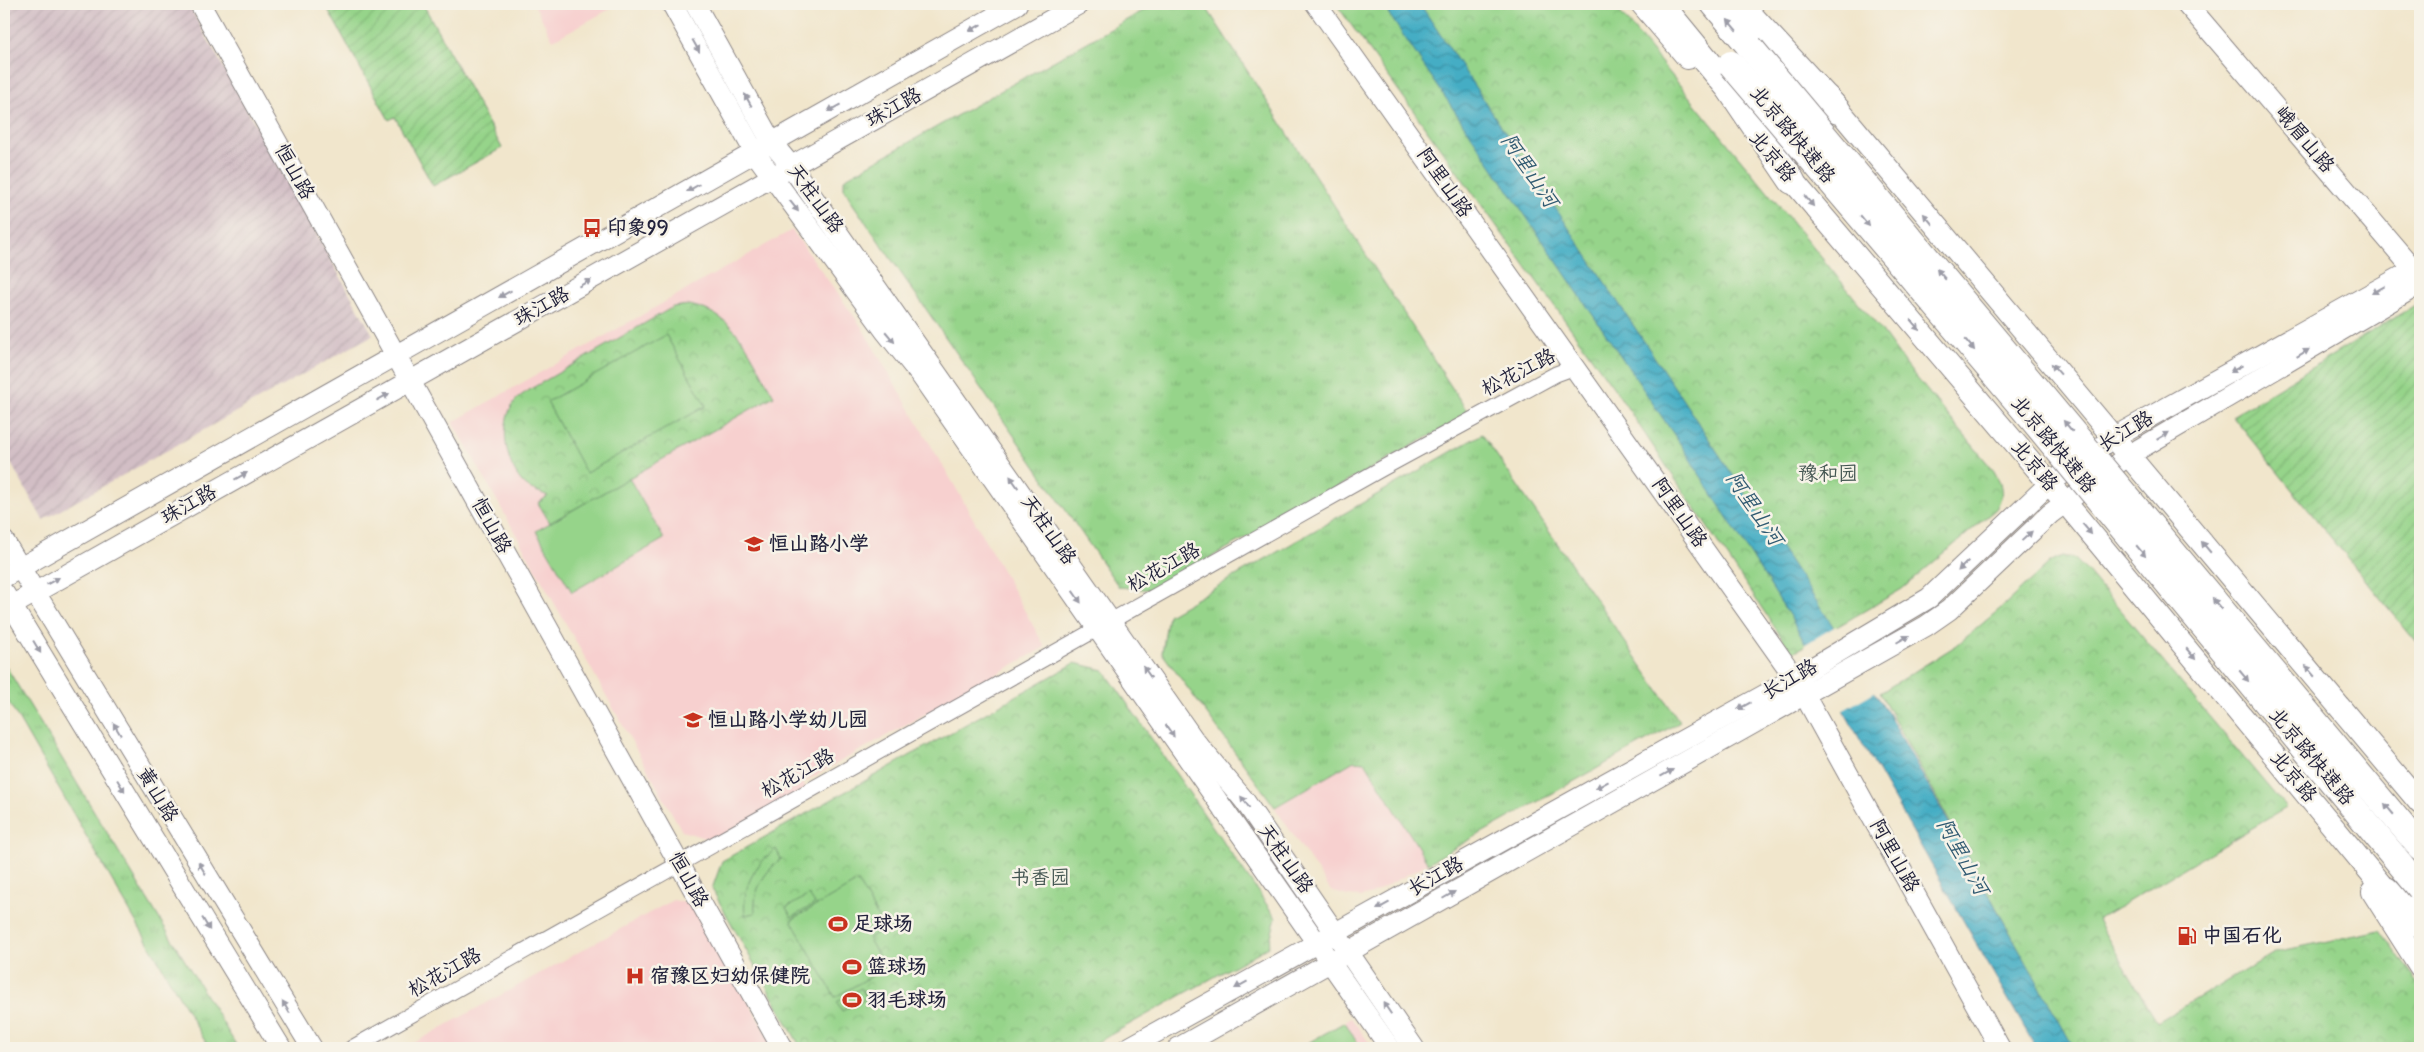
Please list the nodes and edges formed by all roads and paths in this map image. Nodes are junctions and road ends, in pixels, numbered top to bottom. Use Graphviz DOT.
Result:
graph roads {
  1 [pos="200,4"];
  2 [pos="210,4"];
  3 [pos="672,4"];
  4 [pos="695,4"];
  5 [pos="1018,4"];
  6 [pos="1079,4"];
  7 [pos="1316,4"];
  8 [pos="1642,4"];
  9 [pos="1660,4"];
  10 [pos="1682,4"];
  11 [pos="1714,4"];
  12 [pos="1739,4"];
  13 [pos="1752,4"];
  14 [pos="2187,4"];
  15 [pos="1741,55"];
  16 [pos="1838,111"];
  17 [pos="772,143"];
  18 [pos="755,153"];
  19 [pos="792,166"];
  20 [pos="772,177"];
  21 [pos="1792,181"];
  22 [pos="2419,274"];
  23 [pos="536,277"];
  24 [pos="551,302"];
  25 [pos="400,354"];
  26 [pos="1575,367"];
  27 [pos="414,379"];
  28 [pos="2114,437"];
  29 [pos="2129,455"];
  30 [pos="2049,484"];
  31 [pos="2064,502"];
  32 [pos="4,542"];
  33 [pos="11,573"];
  34 [pos="34,592"];
  35 [pos="6,603"];
  36 [pos="1107,628"];
  37 [pos="1796,678"];
  38 [pos="1805,696"];
  39 [pos="2335,701"];
  40 [pos="2420,780"];
  41 [pos="2420,803"];
  42 [pos="2326,817"];
  43 [pos="2420,846"];
  44 [pos="685,866"];
  45 [pos="2420,888"];
  46 [pos="2386,890"];
  47 [pos="2420,924"];
  48 [pos="1336,932"];
  49 [pos="2420,934"];
  50 [pos="1317,943"];
  51 [pos="1349,952"];
  52 [pos="1330,962"];
  53 [pos="2420,966"];
  54 [pos="281,1048"];
  55 [pos="312,1048"];
  56 [pos="352,1048"];
  57 [pos="370,1048"];
  58 [pos="782,1048"];
  59 [pos="790,1048"];
  60 [pos="1128,1048"];
  61 [pos="1178,1048"];
  62 [pos="1390,1048"];
  63 [pos="1414,1048"];
  64 [pos="2000,1048"];
  1 -- 25 [label="street, 恒山路"];
  2 -- 25 [label="street, 恒山路"];
  3 -- 18 [label="street, 天柱山路, one-way"];
  17 -- 4 [label="street, 天柱山路, one-way"];
  5 -- 17 [label="street, 珠江路, one-way"];
  6 -- 19 [label="street, 珠江路"];
  7 -- 26 [label="street, 阿里山路"];
  8 -- 21 [label="main road, 北京路"];
  9 -- 21 [label="highway"];
  10 -- 15 [label="highway, 北京路快速路"];
  15 -- 11 [label="highway, 北京路快速路, one-way"];
  12 -- 16 [label="highway"];
  13 -- 16 [label="main road"];
  14 -- 22 [label="street, 峨眉山路"];
  43 -- 15 [label="highway, 北京路快速路, one-way, bridge"];
  15 -- 45 [label="highway, 北京路快速路, one-way, bridge"];
  28 -- 16 [label="main road, one-way"];
  17 -- 18 [label="street, 珠江路"];
  17 -- 19 [label="street, 天柱山路"];
  18 -- 20 [label="street, 天柱山路"];
  18 -- 23 [label="street, 珠江路, one-way"];
  19 -- 20 [label="street, 珠江路"];
  36 -- 19 [label="street, 天柱山路, one-way"];
  24 -- 20 [label="street, 珠江路, one-way"];
  20 -- 36 [label="street, 天柱山路, one-way"];
  21 -- 30 [label="main road, 北京路, one-way"];
  22 -- 28 [label="street, 长江路, one-way"];
  29 -- 22 [label="street, 长江路, one-way"];
  23 -- 24 [label="street"];
  23 -- 25 [label="street, 珠江路, one-way"];
  24 -- 27 [label="street, 珠江路"];
  25 -- 27 [label="street, 恒山路"];
  25 -- 33 [label="street, 珠江路"];
  26 -- 36 [label="street, 松花江路"];
  26 -- 37 [label="street, 阿里山路"];
  34 -- 27 [label="street, 珠江路, one-way"];
  27 -- 44 [label="street, 恒山路"];
  28 -- 29 [label="main road"];
  28 -- 30 [label="street, 长江路"];
  29 -- 31 [label="street, 长江路"];
  39 -- 29 [label="main road, one-way"];
  30 -- 31 [label="main road, 北京路"];
  30 -- 37 [label="street, 长江路, one-way"];
  38 -- 31 [label="street, 长江路, one-way"];
  31 -- 42 [label="main road, 北京路, one-way"];
  32 -- 33 [label="street, 黄山路"];
  33 -- 34 [label="street, 黄山路"];
  34 -- 35 [label="street, 珠江路"];
  55 -- 34 [label="street, 黄山路, one-way"];
  35 -- 54 [label="street, 黄山路, one-way"];
  36 -- 44 [label="street, 松花江路"];
  48 -- 36 [label="street, 天柱山路, one-way"];
  36 -- 50 [label="street, 天柱山路, one-way"];
  37 -- 38 [label="street, 阿里山路"];
  37 -- 48 [label="street, 长江路, one-way"];
  51 -- 38 [label="street, 长江路, one-way"];
  38 -- 64 [label="street, 阿里山路"];
  39 -- 40 [label="main road"];
  39 -- 41 [label="main road"];
  42 -- 46 [label="main road, 北京路"];
  42 -- 53 [label="main road"];
  44 -- 56 [label="street, 松花江路"];
  44 -- 57 [label="street, 松花江路"];
  44 -- 58 [label="street, 恒山路"];
  44 -- 59 [label="street, 恒山路"];
  46 -- 47 [label="highway"];
  46 -- 49 [label="main road, 北京路"];
  48 -- 50 [label="street, 长江路"];
  48 -- 51 [label="street, 天柱山路"];
  50 -- 52 [label="street, 天柱山路"];
  50 -- 60 [label="street, 长江路, one-way"];
  51 -- 52 [label="street, 长江路"];
  63 -- 51 [label="street, 天柱山路, one-way"];
  52 -- 61 [label="street, 长江路"];
  52 -- 62 [label="street, 天柱山路"];
}
